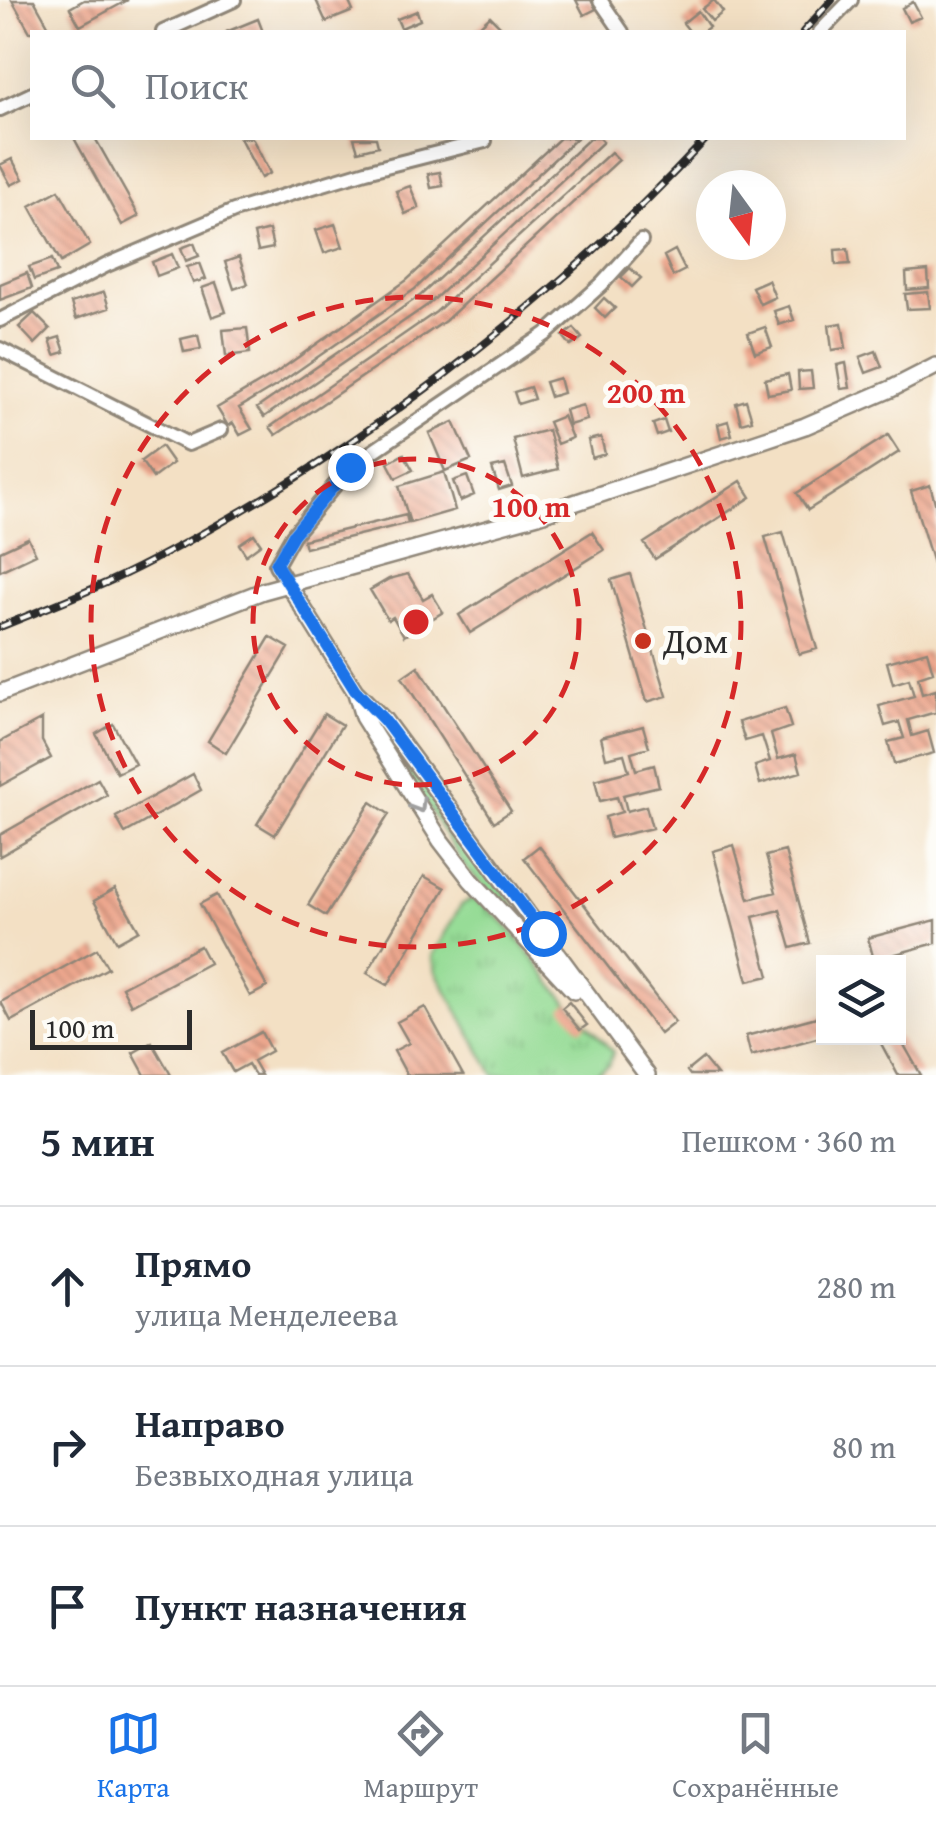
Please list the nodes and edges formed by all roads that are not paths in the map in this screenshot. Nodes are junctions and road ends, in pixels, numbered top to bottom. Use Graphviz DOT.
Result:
graph roads {
  1 [pos="234,0"];
  2 [pos="600,0"];
  3 [pos="851,0"];
  4 [pos="168,30"];
  5 [pos="621,30"];
  6 [pos="822,30"];
  7 [pos="30,95"];
  8 [pos="0,109"];
  9 [pos="484,141"];
  10 [pos="642,241"];
  11 [pos="0,320"];
  12 [pos="0,350"];
  13 [pos="936,366"];
  14 [pos="221,430"];
  15 [pos="288,584"];
  16 [pos="355,690"];
  17 [pos="0,693"];
  18 [pos="614,1034"];
  19 [pos="647,1075"];
  1 -- 4 [label="street"];
  2 -- 5 [label="street"];
  3 -- 6 [label="street"];
  7 -- 8 [label="street"];
  9 -- 11 [label="street"];
  10 -- 15 [label="street"];
  12 -- 14 [label="street"];
  13 -- 15 [label="main road"];
  15 -- 16 [label="main road"];
  15 -- 17 [label="main road"];
  16 -- 18 [label="main road"];
  16 -- 18 [label="main road, one-way"];
  18 -- 19 [label="main road"];
}
